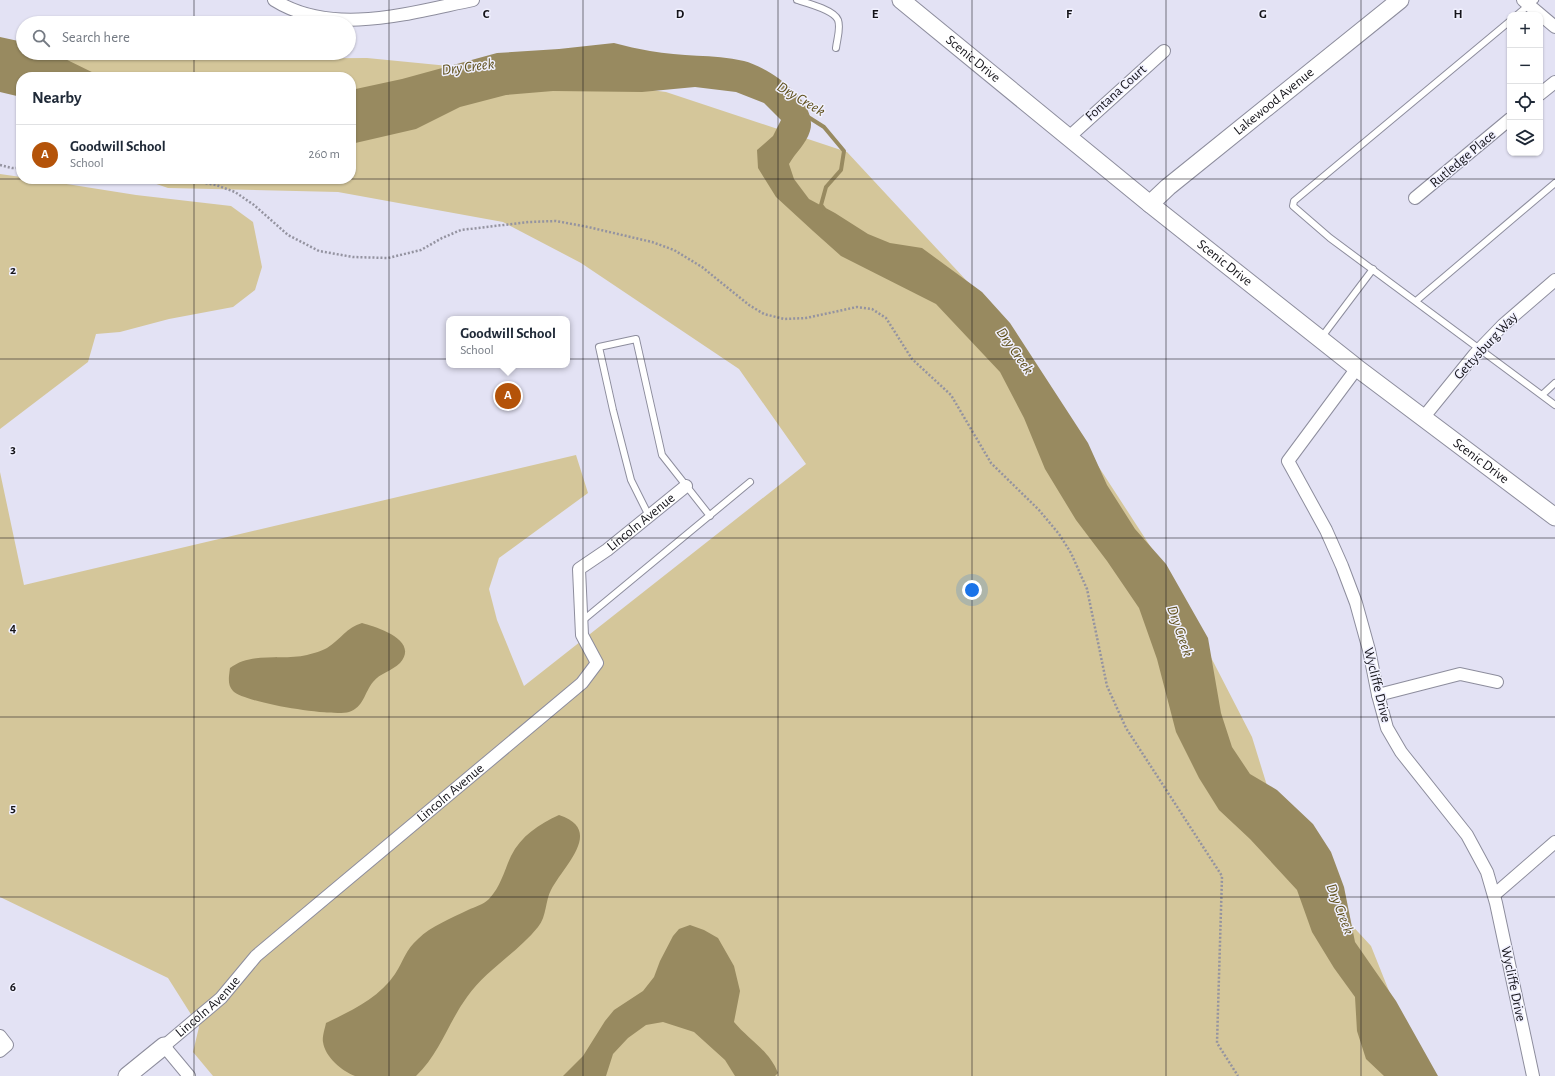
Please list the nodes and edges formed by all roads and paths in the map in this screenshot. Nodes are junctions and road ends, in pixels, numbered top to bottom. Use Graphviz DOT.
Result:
graph roads {
  1 [pos="274,0"];
  2 [pos="472,0"];
  3 [pos="796,0"];
  4 [pos="901,0"];
  5 [pos="1400,0"];
  6 [pos="1529,2"];
  7 [pos="1520,12"];
  8 [pos="312,16"];
  9 [pos="356,19"];
  10 [pos="1507,23"];
  11 [pos="1555,27"];
  12 [pos="836,48"];
  13 [pos="1164,51"];
  14 [pos="1555,82"];
  15 [pos="1543,92"];
  16 [pos="1509,120"];
  17 [pos="1069,137"];
  18 [pos="0,165"];
  19 [pos="16,168"];
  20 [pos="1555,183"];
  21 [pos="210,184"];
  22 [pos="1415,198"];
  23 [pos="1150,204"];
  24 [pos="1373,269"];
  25 [pos="1555,280"];
  26 [pos="1416,301"];
  27 [pos="1320,339"];
  28 [pos="1480,348"];
  29 [pos="1357,368"];
  30 [pos="1555,384"];
  31 [pos="1542,395"];
  32 [pos="1555,405"];
  33 [pos="1423,418"];
  34 [pos="750,482"];
  35 [pos="686,486"];
  36 [pos="649,516"];
  37 [pos="710,516"];
  38 [pos="1555,517"];
  39 [pos="582,621"];
  40 [pos="1496,682"];
  41 [pos="1378,695"];
  42 [pos="1555,842"];
  43 [pos="1494,895"];
  44 [pos="0,1036"];
  45 [pos="164,1046"];
  46 [pos="0,1051"];
  47 [pos="127,1076"];
  48 [pos="189,1076"];
  49 [pos="1238,1076"];
  50 [pos="1533,1076"];
  1 -- 8 [label="street"];
  2 -- 9 [label="street"];
  3 -- 12 [label="lane"];
  4 -- 17 [label="main road, Scenic Drive"];
  5 -- 23 [label="main road, Lakewood Avenue"];
  6 -- 7 [label="lane"];
  6 -- 11 [label="street"];
  10 -- 24 [label="lane"];
  13 -- 17 [label="street, Fontana Court"];
  14 -- 15 [label="street"];
  16 -- 22 [label="street, Rutledge Place"];
  17 -- 23 [label="main road, Scenic Drive"];
  18 -- 19 [label="path"];
  20 -- 26 [label="lane"];
  21 -- 49 [label="path"];
  23 -- 27 [label="main road, Scenic Drive"];
  24 -- 26 [label="lane"];
  24 -- 27 [label="lane"];
  25 -- 28 [label="street, Gettysburg Way"];
  26 -- 28 [label="lane"];
  27 -- 29 [label="main road, Scenic Drive"];
  28 -- 31 [label="lane"];
  28 -- 33 [label="street, Gettysburg Way"];
  29 -- 33 [label="main road, Scenic Drive"];
  29 -- 41 [label="street, Wycliffe Drive"];
  30 -- 31 [label="lane"];
  31 -- 32 [label="lane"];
  33 -- 38 [label="main road, Scenic Drive"];
  34 -- 37 [label="lane"];
  35 -- 36 [label="street, Lincoln Avenue"];
  35 -- 36 [label="lane"];
  35 -- 37 [label="lane"];
  36 -- 39 [label="street, Lincoln Avenue"];
  37 -- 39 [label="lane"];
  39 -- 45 [label="street, Lincoln Avenue"];
  40 -- 41 [label="street"];
  41 -- 43 [label="street, Wycliffe Drive"];
  42 -- 43 [label="street"];
  43 -- 50 [label="street, Wycliffe Drive"];
  44 -- 46 [label="street"];
  45 -- 47 [label="main road, Lincoln Avenue"];
  45 -- 48 [label="street"];
}
